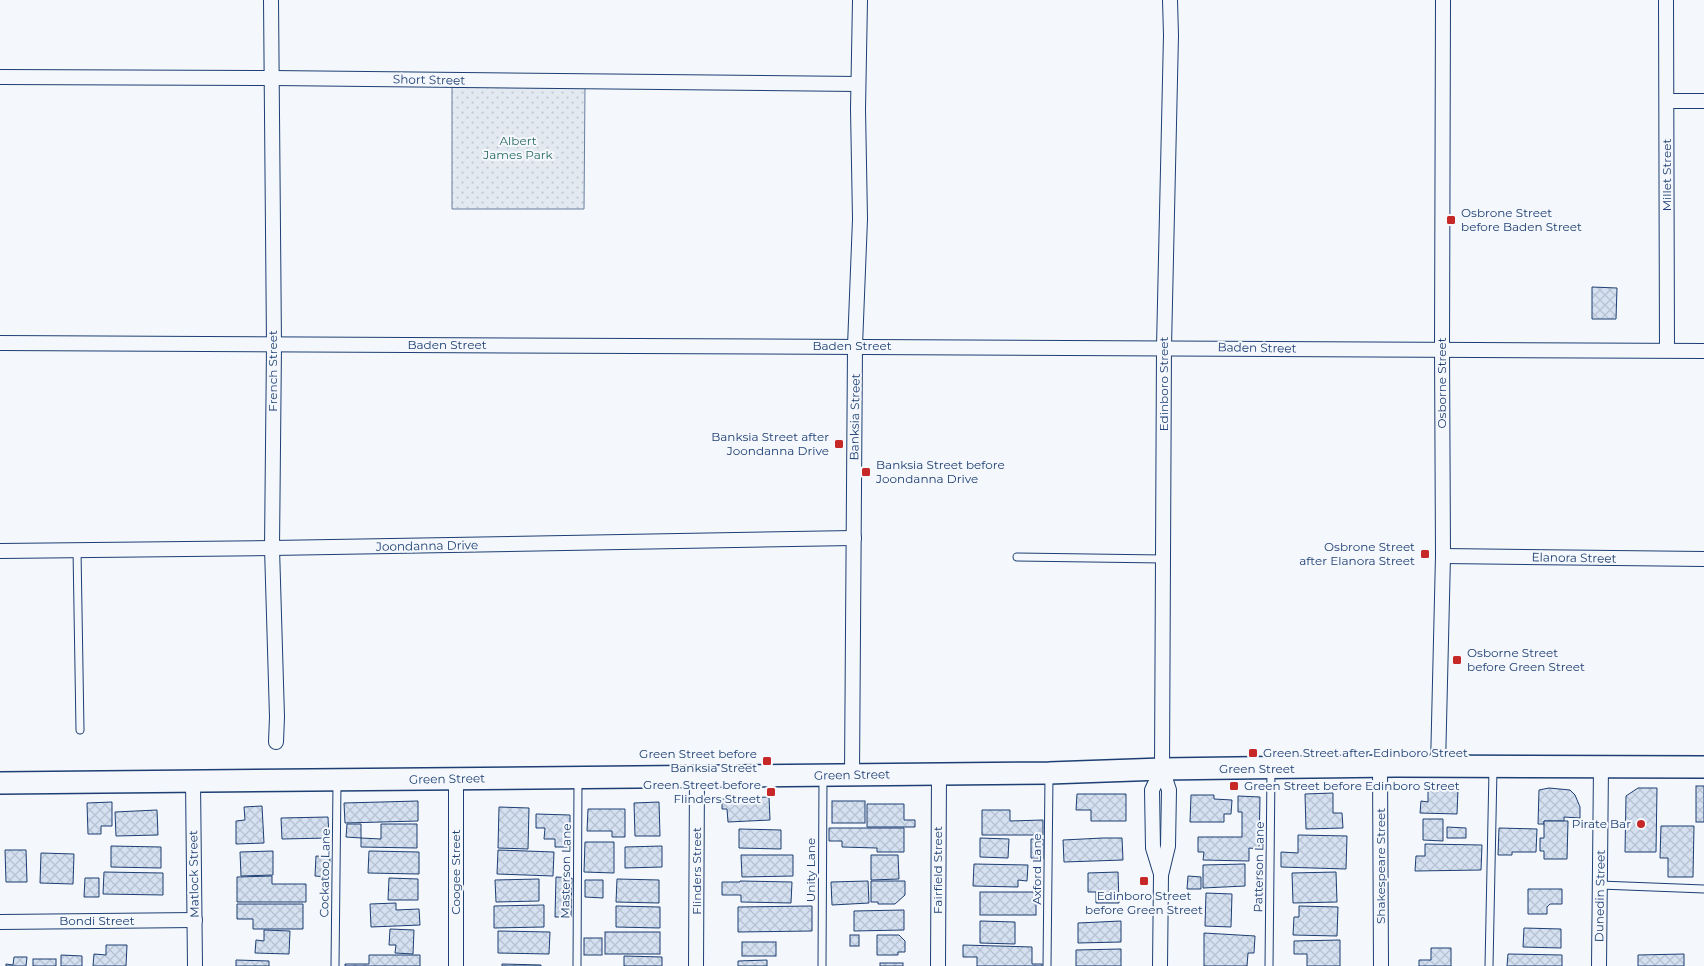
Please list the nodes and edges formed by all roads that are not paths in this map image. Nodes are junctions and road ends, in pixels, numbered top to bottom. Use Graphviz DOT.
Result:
graph roads {
  1 [pos="271,0"];
  2 [pos="860,0"];
  3 [pos="1170,0"];
  4 [pos="1443,0"];
  5 [pos="1666,0"];
  6 [pos="0,77"];
  7 [pos="272,78"];
  8 [pos="858,84"];
  9 [pos="1666,101"];
  10 [pos="1704,101"];
  11 [pos="0,343"];
  12 [pos="274,345"];
  13 [pos="855,346"];
  14 [pos="1164,347"];
  15 [pos="1442,349"];
  16 [pos="1667,350"];
  17 [pos="1704,351"];
  18 [pos="854,538"];
  19 [pos="272,548"];
  20 [pos="77,550"];
  21 [pos="0,551"];
  22 [pos="1443,556"];
  23 [pos="1017,557"];
  24 [pos="1163,559"];
  25 [pos="1704,560"];
  26 [pos="80,730"];
  27 [pos="276,742"];
  28 [pos="1438,766"];
  29 [pos="1493,766"];
  30 [pos="1601,766"];
  31 [pos="1380,767"];
  32 [pos="1704,767"];
  33 [pos="1162,769"];
  34 [pos="1271,769"];
  35 [pos="1049,773"];
  36 [pos="852,774"];
  37 [pos="939,774"];
  38 [pos="823,775"];
  39 [pos="697,776"];
  40 [pos="578,777"];
  41 [pos="456,779"];
  42 [pos="337,780"];
  43 [pos="193,781"];
  44 [pos="0,783"];
  45 [pos="1600,886"];
  46 [pos="1704,889"];
  47 [pos="195,920"];
  48 [pos="0,922"];
  49 [pos="195,966"];
  50 [pos="335,966"];
  51 [pos="456,966"];
  52 [pos="577,966"];
  53 [pos="696,966"];
  54 [pos="822,966"];
  55 [pos="938,966"];
  56 [pos="1047,966"];
  57 [pos="1160,966"];
  58 [pos="1269,966"];
  59 [pos="1381,966"];
  60 [pos="1489,966"];
  61 [pos="1599,966"];
  1 -- 7 [label="street, French Street"];
  2 -- 8 [label="street, Banksia Street"];
  3 -- 14 [label="street, Edinboro Street"];
  4 -- 15 [label="street, Osborne Street"];
  5 -- 9 [label="street, Millet Street"];
  6 -- 7 [label="street, Short Street"];
  7 -- 8 [label="street, Short Street"];
  7 -- 12 [label="street, French Street"];
  8 -- 13 [label="street, Banksia Street"];
  9 -- 10 [label="street"];
  9 -- 16 [label="street, Millet Street"];
  11 -- 12 [label="street, Baden Street"];
  12 -- 13 [label="street, Baden Street"];
  12 -- 19 [label="street, French Street"];
  13 -- 14 [label="street, Baden Street"];
  13 -- 18 [label="street, Banksia Street"];
  14 -- 15 [label="street, Baden Street"];
  14 -- 24 [label="street, Edinboro Street"];
  15 -- 16 [label="street, Baden Street"];
  15 -- 22 [label="street, Osborne Street"];
  16 -- 17 [label="street, Baden Street"];
  18 -- 19 [label="street, Joondanna Drive"];
  18 -- 36 [label="street, Banksia Street"];
  19 -- 20 [label="street, Joondanna Drive"];
  19 -- 27 [label="street, French Street"];
  20 -- 21 [label="street, Joondanna Drive"];
  20 -- 26 [label="lane"];
  22 -- 25 [label="street, Elanora Street"];
  22 -- 28 [label="street, Osborne Street"];
  23 -- 24 [label="lane"];
  24 -- 33 [label="street, Edinboro Street"];
  28 -- 29 [label="main road, Green Street"];
  28 -- 31 [label="main road, Green Street"];
  29 -- 30 [label="main road, Green Street"];
  29 -- 60 [label="lane"];
  30 -- 32 [label="main road, Green Street"];
  30 -- 45 [label="street, Dunedin Street"];
  31 -- 34 [label="main road, Green Street"];
  31 -- 59 [label="street, Shakespeare Street"];
  33 -- 34 [label="main road, Green Street"];
  33 -- 35 [label="main road, Green Street"];
  33 -- 57 [label="street, Edinboro Street"];
  34 -- 58 [label="lane, Patterson Lane"];
  35 -- 37 [label="main road, Green Street"];
  35 -- 56 [label="lane, Axford Lane"];
  36 -- 37 [label="main road, Green Street"];
  36 -- 38 [label="main road, Green Street"];
  37 -- 55 [label="street, Fairfield Street"];
  38 -- 39 [label="main road, Green Street"];
  38 -- 54 [label="lane, Unity Lane"];
  39 -- 40 [label="main road, Green Street"];
  39 -- 53 [label="street, Flinders Street"];
  40 -- 41 [label="main road, Green Street"];
  40 -- 52 [label="lane, Masterson Lane"];
  41 -- 42 [label="main road, Green Street"];
  41 -- 51 [label="street, Coogee Street"];
  42 -- 43 [label="main road, Green Street"];
  42 -- 50 [label="lane, Cockatoo Lane"];
  43 -- 44 [label="main road, Green Street"];
  43 -- 47 [label="street, Matlock Street"];
  45 -- 46 [label="lane"];
  45 -- 61 [label="street, Dunedin Street"];
  47 -- 48 [label="street, Bondi Street"];
  47 -- 49 [label="street, Matlock Street"];
}
